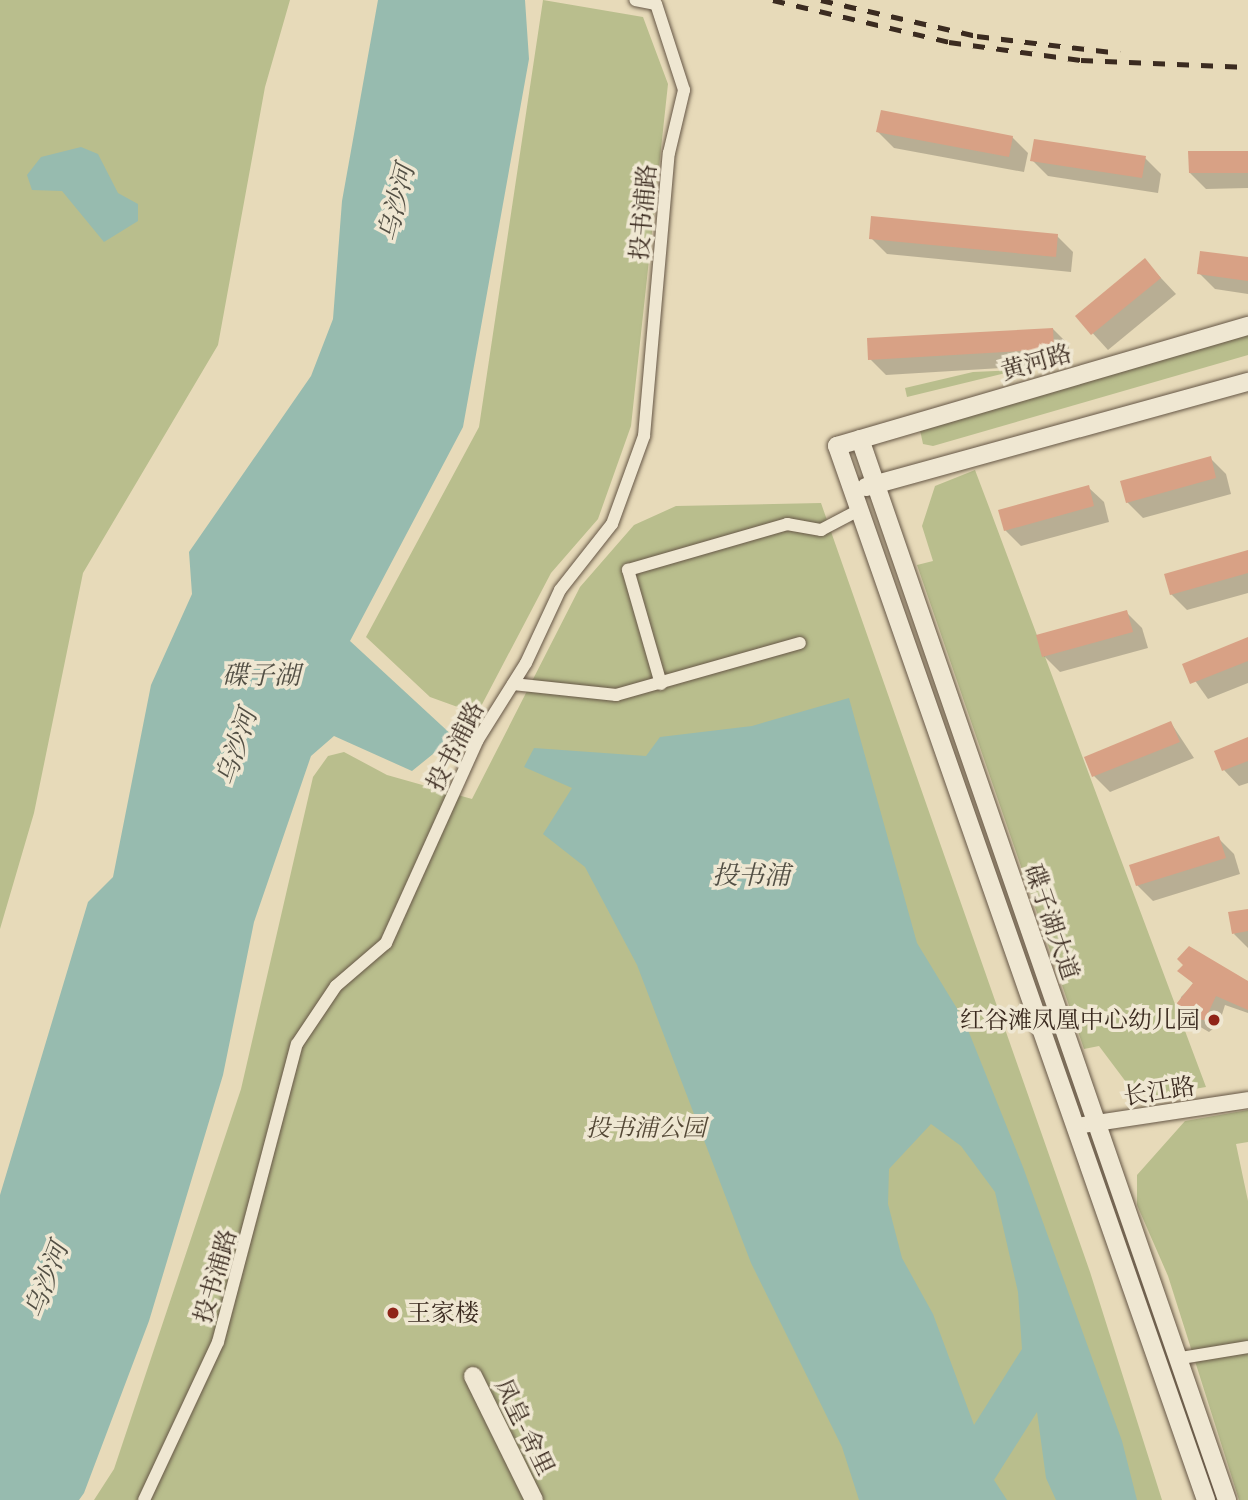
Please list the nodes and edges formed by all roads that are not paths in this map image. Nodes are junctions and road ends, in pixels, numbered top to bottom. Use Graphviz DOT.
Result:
graph roads {
  1 [pos="635,0"];
  2 [pos="1248,326"];
  3 [pos="1248,382"];
  4 [pos="860,439"];
  5 [pos="837,446"];
  6 [pos="875,485"];
  7 [pos="853,491"];
  8 [pos="859,510"];
  9 [pos="800,643"];
  10 [pos="513,684"];
  11 [pos="661,684"];
  12 [pos="1248,1100"];
  13 [pos="1097,1124"];
  14 [pos="1077,1126"];
  15 [pos="1248,1347"];
  16 [pos="1181,1358"];
  17 [pos="473,1376"];
  18 [pos="144,1500"];
  19 [pos="534,1500"];
  20 [pos="1206,1500"];
  21 [pos="1227,1500"];
  1 -- 10 [label="street, 投书浦路"];
  2 -- 4 [label="main road, 黄河路"];
  3 -- 6 [label="main road"];
  4 -- 5 [label="main road, 黄河路"];
  4 -- 6 [label="main road, 碟子湖大道"];
  5 -- 7 [label="main road, 碟子湖大道"];
  6 -- 7 [label="main road"];
  6 -- 13 [label="main road, 碟子湖大道"];
  7 -- 8 [label="main road, 碟子湖大道"];
  8 -- 11 [label="street"];
  8 -- 14 [label="main road, 碟子湖大道"];
  9 -- 11 [label="street"];
  10 -- 11 [label="street"];
  10 -- 18 [label="street, 投书浦路"];
  12 -- 13 [label="street, 长江路"];
  13 -- 14 [label="street, 长江路"];
  13 -- 16 [label="main road, 碟子湖大道"];
  14 -- 20 [label="main road, 碟子湖大道"];
  15 -- 16 [label="street"];
  16 -- 21 [label="main road, 碟子湖大道"];
  17 -- 19 [label="main road, 凤皇-舍里"];
}
